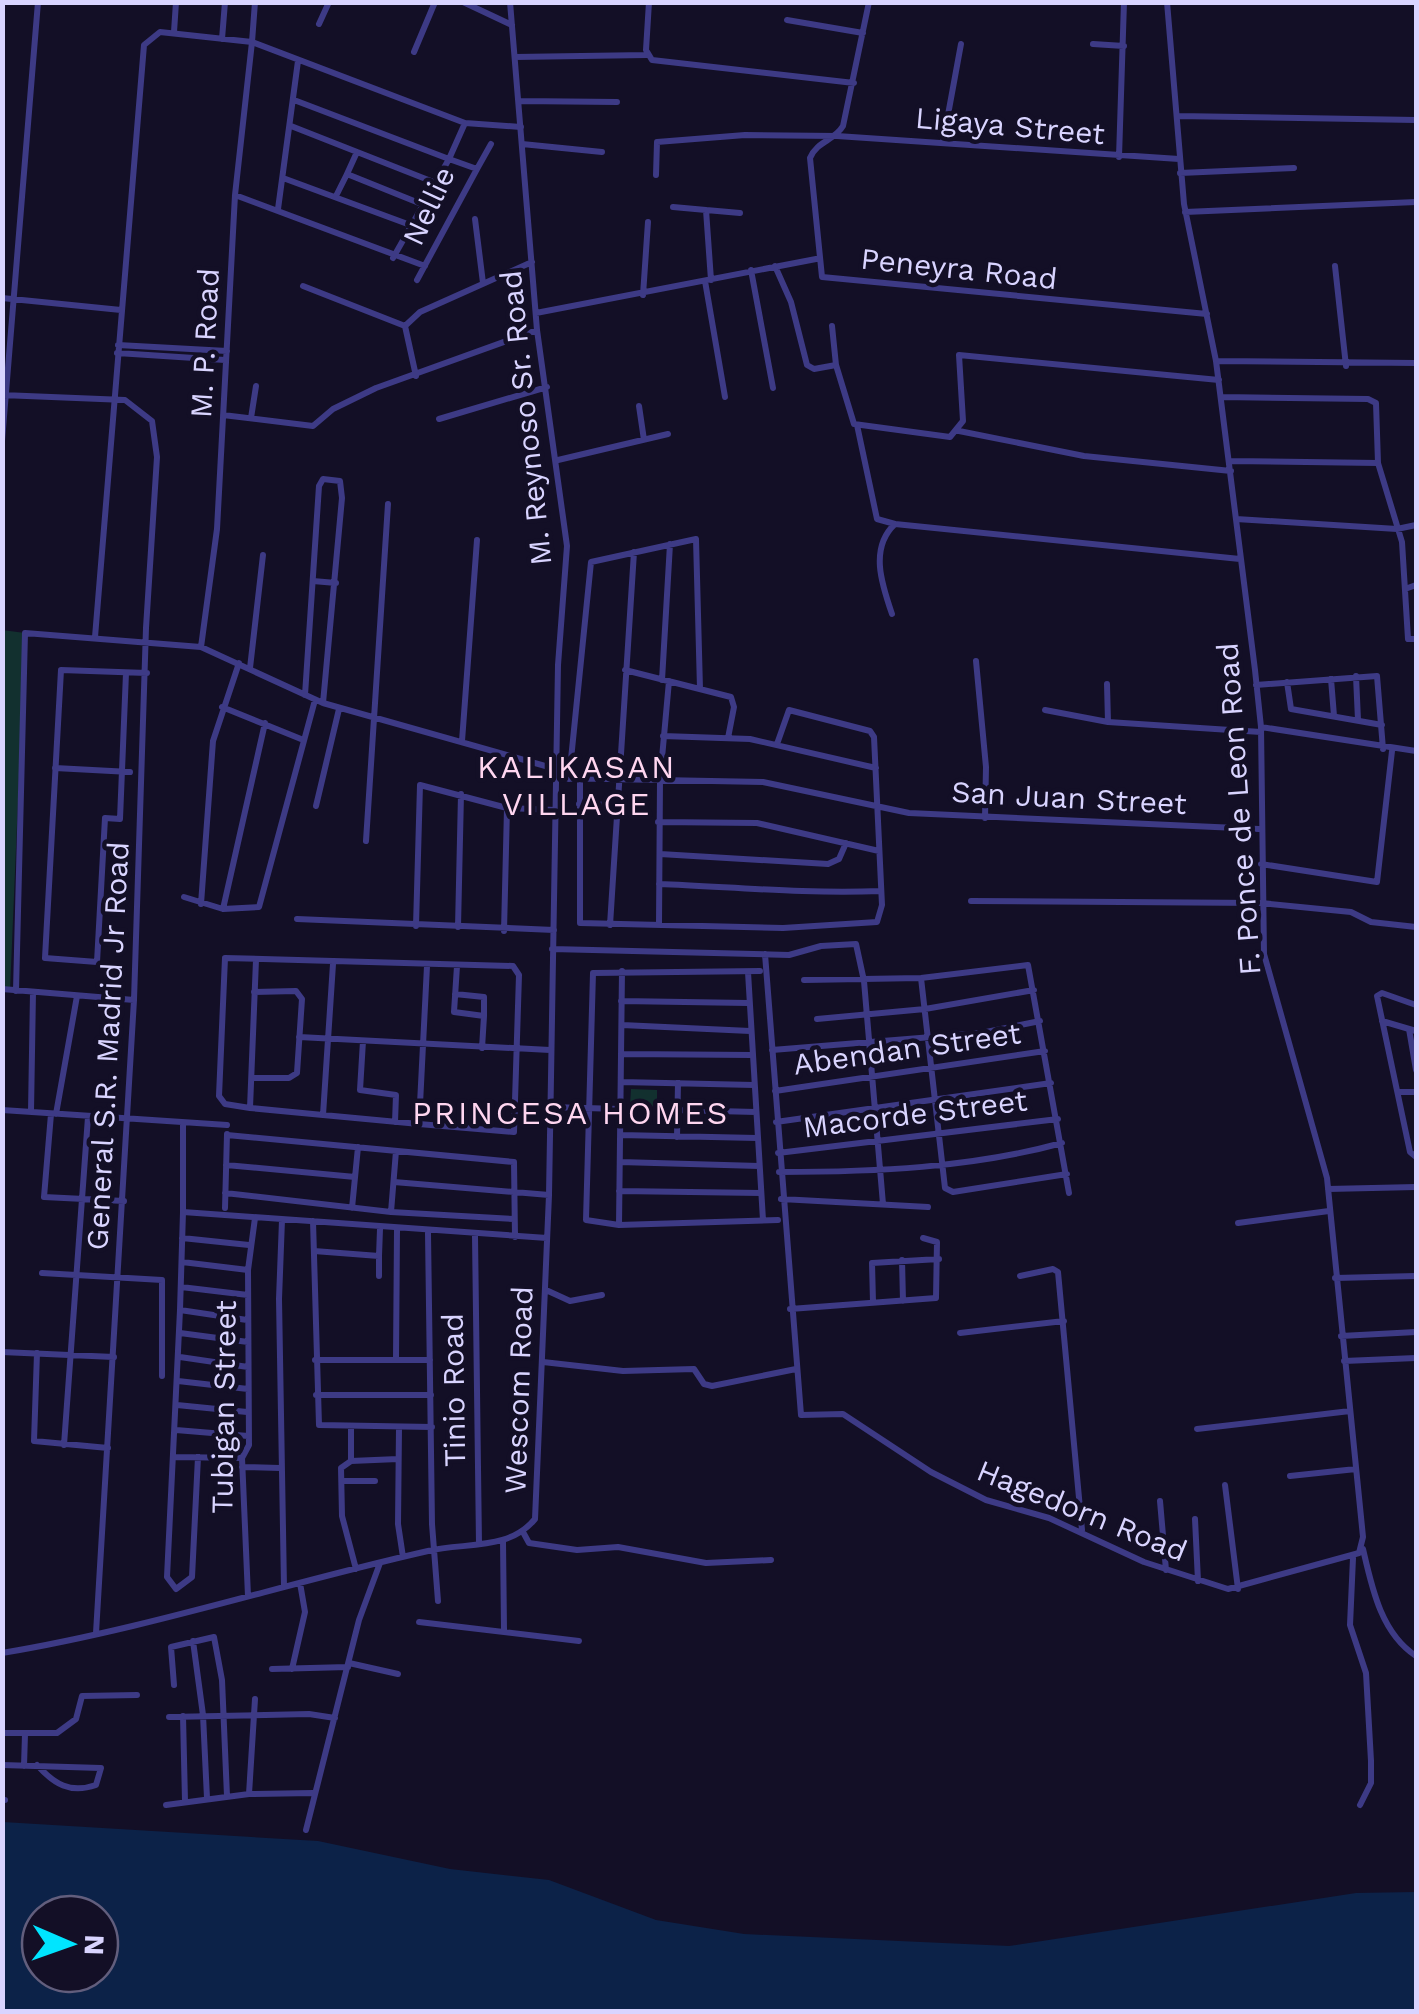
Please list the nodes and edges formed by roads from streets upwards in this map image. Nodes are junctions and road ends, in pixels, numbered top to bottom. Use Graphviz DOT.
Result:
graph roads {
  1 [pos="38,2"];
  2 [pos="176,2"];
  3 [pos="225,2"];
  4 [pos="255,2"];
  5 [pos="329,2"];
  6 [pos="435,2"];
  7 [pos="463,2"];
  8 [pos="510,2"];
  9 [pos="649,2"];
  10 [pos="869,2"];
  11 [pos="1124,2"];
  12 [pos="1167,2"];
  13 [pos="787,20"];
  14 [pos="320,24"];
  15 [pos="512,25"];
  16 [pos="174,32"];
  17 [pos="863,33"];
  18 [pos="222,39"];
  19 [pos="252,42"];
  20 [pos="960,44"];
  21 [pos="1093,44"];
  22 [pos="1124,46"];
  23 [pos="414,52"];
  24 [pos="515,57"];
  25 [pos="650,57"];
  26 [pos="298,61"];
  27 [pos="854,82"];
  28 [pos="294,100"];
  29 [pos="520,101"];
  30 [pos="616,102"];
  31 [pos="1177,116"];
  32 [pos="1416,120"];
  33 [pos="465,124"];
  34 [pos="291,126"];
  35 [pos="521,127"];
  36 [pos="837,136"];
  37 [pos="943,142"];
  38 [pos="491,144"];
  39 [pos="522,144"];
  40 [pos="357,152"];
  41 [pos="602,152"];
  42 [pos="1119,157"];
  43 [pos="449,159"];
  44 [pos="1179,159"];
  45 [pos="1294,168"];
  46 [pos="476,169"];
  47 [pos="1180,172"];
  48 [pos="347,174"];
  49 [pos="656,174"];
  50 [pos="284,178"];
  51 [pos="436,183"];
  52 [pos="236,194"];
  53 [pos="336,196"];
  54 [pos="1416,202"];
  55 [pos="424,204"];
  56 [pos="673,207"];
  57 [pos="278,209"];
  58 [pos="706,210"];
  59 [pos="1186,212"];
  60 [pos="740,213"];
  61 [pos="475,219"];
  62 [pos="648,222"];
  63 [pos="413,226"];
  64 [pos="393,258"];
  65 [pos="816,259"];
  66 [pos="532,262"];
  67 [pos="425,266"];
  68 [pos="775,266"];
  69 [pos="1335,266"];
  70 [pos="750,270"];
  71 [pos="417,280"];
  72 [pos="708,281"];
  73 [pos="482,282"];
  74 [pos="303,286"];
  75 [pos="643,294"];
  76 [pos="2,298"];
  77 [pos="16,300"];
  78 [pos="121,310"];
  79 [pos="536,312"];
  80 [pos="1207,314"];
  81 [pos="405,326"];
  82 [pos="832,326"];
  83 [pos="537,330"];
  84 [pos="117,349"];
  85 [pos="226,356"];
  86 [pos="1216,361"];
  87 [pos="1416,363"];
  88 [pos="836,365"];
  89 [pos="1346,366"];
  90 [pos="416,376"];
  91 [pos="1219,380"];
  92 [pos="256,386"];
  93 [pos="547,387"];
  94 [pos="772,388"];
  95 [pos="6,395"];
  96 [pos="725,397"];
  97 [pos="1221,398"];
  98 [pos="112,402"];
  99 [pos="639,406"];
  100 [pos="224,416"];
  101 [pos="251,418"];
  102 [pos="438,419"];
  103 [pos="858,424"];
  104 [pos="959,431"];
  105 [pos="668,434"];
  106 [pos="644,440"];
  107 [pos="2,441"];
  108 [pos="558,460"];
  109 [pos="1230,461"];
  110 [pos="1378,462"];
  111 [pos="1231,471"];
  112 [pos="388,504"];
  113 [pos="1236,518"];
  114 [pos="895,524"];
  115 [pos="1416,525"];
  116 [pos="1397,529"];
  117 [pos="477,540"];
  118 [pos="670,544"];
  119 [pos="634,552"];
  120 [pos="263,554"];
  121 [pos="1240,559"];
  122 [pos="313,581"];
  123 [pos="336,583"];
  124 [pos="1416,585"];
  125 [pos="1405,588"];
  126 [pos="892,614"];
  127 [pos="95,637"];
  128 [pos="1416,639"];
  129 [pos="147,641"];
  130 [pos="202,646"];
  131 [pos="976,661"];
  132 [pos="240,663"];
  133 [pos="250,668"];
  134 [pos="625,670"];
  135 [pos="126,672"];
  136 [pos="147,673"];
  137 [pos="1356,676"];
  138 [pos="1331,679"];
  139 [pos="665,680"];
  140 [pos="1287,682"];
  141 [pos="1106,684"];
  142 [pos="1256,684"];
  143 [pos="700,689"];
  144 [pos="305,696"];
  145 [pos="319,702"];
  146 [pos="222,707"];
  147 [pos="339,708"];
  148 [pos="1045,710"];
  149 [pos="1334,716"];
  150 [pos="377,718"];
  151 [pos="1358,720"];
  152 [pos="1108,722"];
  153 [pos="265,723"];
  154 [pos="1382,725"];
  155 [pos="1260,730"];
  156 [pos="663,736"];
  157 [pos="302,738"];
  158 [pos="728,738"];
  159 [pos="462,742"];
  160 [pos="778,744"];
  161 [pos="1382,749"];
  162 [pos="1392,750"];
  163 [pos="1416,751"];
  164 [pos="55,768"];
  165 [pos="876,768"];
  166 [pos="126,772"];
  167 [pos="556,773"];
  168 [pos="570,779"];
  169 [pos="580,779"];
  170 [pos="616,780"];
  171 [pos="660,780"];
  172 [pos="461,794"];
  173 [pos="579,804"];
  174 [pos="616,805"];
  175 [pos="316,806"];
  176 [pos="507,808"];
  177 [pos="876,808"];
  178 [pos="555,810"];
  179 [pos="985,818"];
  180 [pos="658,822"];
  181 [pos="1259,830"];
  182 [pos="366,841"];
  183 [pos="846,844"];
  184 [pos="879,851"];
  185 [pos="660,854"];
  186 [pos="1261,864"];
  187 [pos="659,884"];
  188 [pos="881,890"];
  189 [pos="184,897"];
  190 [pos="971,901"];
  191 [pos="1260,903"];
  192 [pos="200,904"];
  193 [pos="223,908"];
  194 [pos="297,919"];
  195 [pos="659,924"];
  196 [pos="610,925"];
  197 [pos="416,926"];
  198 [pos="458,927"];
  199 [pos="1416,927"];
  200 [pos="554,930"];
  201 [pos="504,931"];
  202 [pos="552,949"];
  203 [pos="766,954"];
  204 [pos="256,960"];
  205 [pos="333,964"];
  206 [pos="427,966"];
  207 [pos="457,966"];
  208 [pos="622,971"];
  209 [pos="748,971"];
  210 [pos="760,971"];
  211 [pos="921,978"];
  212 [pos="804,980"];
  213 [pos="864,981"];
  214 [pos="2,989"];
  215 [pos="1034,990"];
  216 [pos="16,991"];
  217 [pos="33,992"];
  218 [pos="254,992"];
  219 [pos="456,994"];
  220 [pos="77,996"];
  221 [pos="134,1000"];
  222 [pos="621,1001"];
  223 [pos="748,1003"];
  224 [pos="1416,1004"];
  225 [pos="925,1009"];
  226 [pos="866,1014"];
  227 [pos="484,1016"];
  228 [pos="818,1018"];
  229 [pos="1382,1020"];
  230 [pos="1040,1021"];
  231 [pos="622,1025"];
  232 [pos="1412,1030"];
  233 [pos="750,1031"];
  234 [pos="299,1038"];
  235 [pos="928,1038"];
  236 [pos="328,1039"];
  237 [pos="363,1041"];
  238 [pos="868,1044"];
  239 [pos="424,1045"];
  240 [pos="482,1048"];
  241 [pos="518,1050"];
  242 [pos="550,1050"];
  243 [pos="772,1050"];
  244 [pos="1046,1051"];
  245 [pos="622,1054"];
  246 [pos="752,1055"];
  247 [pos="931,1069"];
  248 [pos="1416,1070"];
  249 [pos="872,1077"];
  250 [pos="252,1078"];
  251 [pos="621,1082"];
  252 [pos="678,1083"];
  253 [pos="1051,1083"];
  254 [pos="754,1085"];
  255 [pos="775,1091"];
  256 [pos="1398,1092"];
  257 [pos="1416,1092"];
  258 [pos="934,1102"];
  259 [pos="550,1107"];
  260 [pos="250,1108"];
  261 [pos="588,1108"];
  262 [pos="620,1109"];
  263 [pos="877,1109"];
  264 [pos="2,1110"];
  265 [pos="678,1110"];
  266 [pos="31,1112"];
  267 [pos="756,1112"];
  268 [pos="54,1114"];
  269 [pos="322,1115"];
  270 [pos="88,1117"];
  271 [pos="1058,1119"];
  272 [pos="128,1120"];
  273 [pos="395,1122"];
  274 [pos="776,1122"];
  275 [pos="183,1123"];
  276 [pos="419,1124"];
  277 [pos="938,1134"];
  278 [pos="227,1135"];
  279 [pos="620,1135"];
  280 [pos="677,1137"];
  281 [pos="757,1138"];
  282 [pos="879,1141"];
  283 [pos="1062,1142"];
  284 [pos="358,1147"];
  285 [pos="396,1151"];
  286 [pos="778,1153"];
  287 [pos="1416,1157"];
  288 [pos="620,1162"];
  289 [pos="942,1163"];
  290 [pos="226,1165"];
  291 [pos="759,1166"];
  292 [pos="882,1171"];
  293 [pos="779,1172"];
  294 [pos="1066,1174"];
  295 [pos="355,1177"];
  296 [pos="394,1182"];
  297 [pos="1416,1187"];
  298 [pos="1328,1189"];
  299 [pos="619,1190"];
  300 [pos="514,1191"];
  301 [pos="225,1193"];
  302 [pos="760,1193"];
  303 [pos="1069,1194"];
  304 [pos="549,1195"];
  305 [pos="84,1199"];
  306 [pos="781,1199"];
  307 [pos="124,1202"];
  308 [pos="884,1204"];
  309 [pos="928,1207"];
  310 [pos="224,1208"];
  311 [pos="352,1208"];
  312 [pos="1329,1210"];
  313 [pos="183,1212"];
  314 [pos="391,1212"];
  315 [pos="255,1218"];
  316 [pos="282,1220"];
  317 [pos="514,1220"];
  318 [pos="763,1220"];
  319 [pos="778,1220"];
  320 [pos="314,1222"];
  321 [pos="1238,1223"];
  322 [pos="619,1225"];
  323 [pos="380,1229"];
  324 [pos="398,1230"];
  325 [pos="428,1232"];
  326 [pos="474,1236"];
  327 [pos="182,1238"];
  328 [pos="515,1238"];
  329 [pos="547,1238"];
  330 [pos="923,1238"];
  331 [pos="250,1245"];
  332 [pos="314,1251"];
  333 [pos="379,1256"];
  334 [pos="939,1259"];
  335 [pos="902,1260"];
  336 [pos="182,1262"];
  337 [pos="248,1270"];
  338 [pos="42,1274"];
  339 [pos="76,1274"];
  340 [pos="379,1276"];
  341 [pos="1020,1276"];
  342 [pos="1416,1276"];
  343 [pos="119,1278"];
  344 [pos="1335,1278"];
  345 [pos="180,1286"];
  346 [pos="546,1290"];
  347 [pos="248,1295"];
  348 [pos="602,1295"];
  349 [pos="903,1300"];
  350 [pos="873,1302"];
  351 [pos="790,1309"];
  352 [pos="180,1310"];
  353 [pos="248,1320"];
  354 [pos="1064,1321"];
  355 [pos="960,1332"];
  356 [pos="1416,1332"];
  357 [pos="180,1333"];
  358 [pos="1341,1336"];
  359 [pos="248,1342"];
  360 [pos="2,1352"];
  361 [pos="38,1352"];
  362 [pos="71,1354"];
  363 [pos="114,1357"];
  364 [pos="180,1357"];
  365 [pos="1416,1358"];
  366 [pos="314,1360"];
  367 [pos="396,1360"];
  368 [pos="430,1360"];
  369 [pos="1344,1361"];
  370 [pos="543,1362"];
  371 [pos="248,1367"];
  372 [pos="796,1369"];
  373 [pos="162,1376"];
  374 [pos="178,1381"];
  375 [pos="248,1389"];
  376 [pos="316,1394"];
  377 [pos="431,1395"];
  378 [pos="177,1405"];
  379 [pos="1350,1410"];
  380 [pos="248,1412"];
  381 [pos="432,1426"];
  382 [pos="399,1428"];
  383 [pos="351,1429"];
  384 [pos="1197,1429"];
  385 [pos="176,1430"];
  386 [pos="248,1436"];
  387 [pos="64,1445"];
  388 [pos="108,1448"];
  389 [pos="174,1457"];
  390 [pos="198,1457"];
  391 [pos="351,1460"];
  392 [pos="399,1460"];
  393 [pos="242,1463"];
  394 [pos="280,1468"];
  395 [pos="1356,1470"];
  396 [pos="1290,1476"];
  397 [pos="341,1480"];
  398 [pos="375,1481"];
  399 [pos="1225,1485"];
  400 [pos="1160,1501"];
  401 [pos="1196,1519"];
  402 [pos="523,1532"];
  403 [pos="1082,1532"];
  404 [pos="504,1540"];
  405 [pos="479,1544"];
  406 [pos="1362,1548"];
  407 [pos="435,1549"];
  408 [pos="403,1557"];
  409 [pos="1353,1557"];
  410 [pos="772,1560"];
  411 [pos="380,1563"];
  412 [pos="356,1569"];
  413 [pos="1166,1570"];
  414 [pos="1198,1581"];
  415 [pos="300,1583"];
  416 [pos="284,1587"];
  417 [pos="1238,1588"];
  418 [pos="248,1596"];
  419 [pos="438,1601"];
  420 [pos="419,1622"];
  421 [pos="504,1630"];
  422 [pos="96,1633"];
  423 [pos="193,1640"];
  424 [pos="579,1641"];
  425 [pos="2,1653"];
  426 [pos="1416,1656"];
  427 [pos="348,1665"];
  428 [pos="292,1669"];
  429 [pos="272,1670"];
  430 [pos="398,1674"];
  431 [pos="174,1685"];
  432 [pos="138,1695"];
  433 [pos="255,1699"];
  434 [pos="203,1715"];
  435 [pos="224,1715"];
  436 [pos="254,1715"];
  437 [pos="183,1716"];
  438 [pos="170,1717"];
  439 [pos="335,1718"];
  440 [pos="2,1734"];
  441 [pos="25,1734"];
  442 [pos="2,1765"];
  443 [pos="24,1766"];
  444 [pos="37,1766"];
  445 [pos="313,1793"];
  446 [pos="249,1794"];
  447 [pos="227,1796"];
  448 [pos="207,1798"];
  449 [pos="185,1801"];
  450 [pos="166,1805"];
  451 [pos="1360,1806"];
  452 [pos="306,1830"];
  1 -- 77 [label="street"];
  2 -- 16 [label="street"];
  3 -- 18 [label="street"];
  4 -- 19 [label="street, M. P. Road"];
  5 -- 14 [label="street"];
  6 -- 23 [label="street"];
  7 -- 15 [label="street"];
  8 -- 15 [label="street, M. Reynoso Sr. Road"];
  9 -- 25 [label="street"];
  10 -- 17 [label="street, Peneyra Road"];
  11 -- 22 [label="street"];
  12 -- 31 [label="street, F. Ponce de Leon Road"];
  13 -- 17 [label="street"];
  15 -- 24 [label="street, M. Reynoso Sr. Road"];
  16 -- 18 [label="street"];
  16 -- 78 [label="street"];
  17 -- 27 [label="street, Peneyra Road"];
  18 -- 19 [label="street"];
  19 -- 26 [label="street"];
  19 -- 52 [label="street, M. P. Road"];
  20 -- 37 [label="street"];
  21 -- 22 [label="street"];
  22 -- 42 [label="street"];
  24 -- 25 [label="street"];
  24 -- 29 [label="street, M. Reynoso Sr. Road"];
  25 -- 27 [label="street"];
  26 -- 28 [label="street"];
  26 -- 33 [label="street"];
  27 -- 36 [label="street, Peneyra Road"];
  28 -- 34 [label="street"];
  28 -- 43 [label="street"];
  29 -- 30 [label="street"];
  29 -- 35 [label="street, M. Reynoso Sr. Road"];
  31 -- 32 [label="street"];
  31 -- 44 [label="street, F. Ponce de Leon Road"];
  33 -- 35 [label="street"];
  33 -- 43 [label="street, Nellie"];
  34 -- 40 [label="street"];
  34 -- 50 [label="street"];
  35 -- 39 [label="street, M. Reynoso Sr. Road"];
  36 -- 37 [label="street, Ligaya Street"];
  36 -- 49 [label="street, Ligaya Street"];
  36 -- 65 [label="street, Peneyra Road"];
  37 -- 42 [label="street, Ligaya Street"];
  38 -- 46 [label="street"];
  39 -- 41 [label="street"];
  39 -- 66 [label="street, M. Reynoso Sr. Road"];
  40 -- 48 [label="street"];
  40 -- 51 [label="street"];
  42 -- 44 [label="street, Ligaya Street"];
  43 -- 46 [label="street, Nellie"];
  43 -- 51 [label="street"];
  44 -- 47 [label="street, F. Ponce de Leon Road"];
  45 -- 47 [label="street"];
  46 -- 67 [label="street, Nellie"];
  47 -- 59 [label="street, F. Ponce de Leon Road"];
  48 -- 53 [label="street"];
  48 -- 55 [label="street"];
  50 -- 53 [label="street"];
  50 -- 57 [label="street"];
  51 -- 55 [label="street"];
  52 -- 57 [label="street"];
  52 -- 85 [label="street, M. P. Road"];
  53 -- 63 [label="street"];
  54 -- 59 [label="street"];
  55 -- 63 [label="street"];
  56 -- 58 [label="street"];
  57 -- 64 [label="street"];
  58 -- 60 [label="street"];
  58 -- 72 [label="street"];
  59 -- 80 [label="street, F. Ponce de Leon Road"];
  61 -- 73 [label="street"];
  62 -- 75 [label="street"];
  63 -- 64 [label="street"];
  64 -- 67 [label="street"];
  65 -- 68 [label="street"];
  65 -- 80 [label="street, Peneyra Road"];
  66 -- 73 [label="street"];
  66 -- 79 [label="street, M. Reynoso Sr. Road"];
  67 -- 71 [label="street, Nellie"];
  68 -- 70 [label="street"];
  68 -- 88 [label="street"];
  69 -- 89 [label="street"];
  70 -- 72 [label="street"];
  70 -- 94 [label="street"];
  72 -- 75 [label="street"];
  72 -- 96 [label="street"];
  73 -- 81 [label="street"];
  74 -- 81 [label="street"];
  75 -- 79 [label="street"];
  76 -- 77 [label="street"];
  77 -- 78 [label="street"];
  77 -- 95 [label="street"];
  78 -- 84 [label="street"];
  79 -- 83 [label="street, M. Reynoso Sr. Road"];
  80 -- 86 [label="street, F. Ponce de Leon Road"];
  81 -- 90 [label="street"];
  82 -- 88 [label="street"];
  83 -- 90 [label="street"];
  83 -- 93 [label="street, M. Reynoso Sr. Road"];
  84 -- 85 [label="street"];
  84 -- 98 [label="street"];
  85 -- 100 [label="street, M. P. Road"];
  86 -- 89 [label="street"];
  86 -- 91 [label="street, F. Ponce de Leon Road"];
  87 -- 89 [label="street"];
  88 -- 103 [label="street"];
  90 -- 101 [label="street"];
  91 -- 97 [label="street, F. Ponce de Leon Road"];
  91 -- 104 [label="street"];
  92 -- 101 [label="street"];
  93 -- 102 [label="street"];
  93 -- 108 [label="street, M. Reynoso Sr. Road"];
  95 -- 98 [label="street"];
  95 -- 107 [label="street"];
  97 -- 109 [label="street, F. Ponce de Leon Road"];
  97 -- 110 [label="street"];
  98 -- 127 [label="street"];
  98 -- 129 [label="street, General S.R. Madrid Jr Road"];
  99 -- 106 [label="street"];
  100 -- 101 [label="street"];
  100 -- 130 [label="street, M. P. Road"];
  103 -- 104 [label="street"];
  103 -- 114 [label="street"];
  104 -- 111 [label="street"];
  105 -- 106 [label="street"];
  106 -- 108 [label="street"];
  108 -- 167 [label="street, M. Reynoso Sr. Road"];
  109 -- 110 [label="street"];
  109 -- 111 [label="street, F. Ponce de Leon Road"];
  110 -- 116 [label="street"];
  111 -- 113 [label="street, F. Ponce de Leon Road"];
  112 -- 150 [label="street"];
  113 -- 116 [label="street"];
  113 -- 121 [label="street, F. Ponce de Leon Road"];
  114 -- 121 [label="street"];
  114 -- 126 [label="street"];
  115 -- 116 [label="street"];
  116 -- 125 [label="street"];
  117 -- 159 [label="street"];
  118 -- 119 [label="street"];
  118 -- 139 [label="street"];
  118 -- 143 [label="street"];
  119 -- 134 [label="street"];
  119 -- 168 [label="street"];
  120 -- 133 [label="street"];
  121 -- 142 [label="street, F. Ponce de Leon Road"];
  122 -- 123 [label="street"];
  122 -- 123 [label="street"];
  122 -- 144 [label="street"];
  123 -- 145 [label="street"];
  124 -- 125 [label="street"];
  125 -- 128 [label="street"];
  127 -- 129 [label="street"];
  127 -- 216 [label="street"];
  129 -- 130 [label="street"];
  129 -- 136 [label="street, General S.R. Madrid Jr Road"];
  130 -- 132 [label="street"];
  131 -- 179 [label="street"];
  132 -- 133 [label="street"];
  132 -- 146 [label="street"];
  133 -- 144 [label="street"];
  134 -- 139 [label="street"];
  134 -- 170 [label="street"];
  135 -- 136 [label="street"];
  135 -- 164 [label="street"];
  135 -- 166 [label="street"];
  136 -- 221 [label="street, General S.R. Madrid Jr Road"];
  137 -- 138 [label="street"];
  137 -- 151 [label="street"];
  137 -- 154 [label="street"];
  138 -- 140 [label="street"];
  138 -- 149 [label="street"];
  139 -- 143 [label="street"];
  139 -- 156 [label="street"];
  140 -- 142 [label="street"];
  140 -- 149 [label="street"];
  141 -- 152 [label="street"];
  142 -- 155 [label="street, F. Ponce de Leon Road"];
  143 -- 158 [label="street"];
  144 -- 145 [label="street"];
  145 -- 147 [label="street, San Juan Street"];
  145 -- 157 [label="street"];
  146 -- 153 [label="street"];
  146 -- 192 [label="street"];
  147 -- 150 [label="street, San Juan Street"];
  147 -- 175 [label="street"];
  148 -- 152 [label="street"];
  149 -- 151 [label="street"];
  150 -- 159 [label="street, San Juan Street"];
  150 -- 182 [label="street"];
  151 -- 154 [label="street"];
  152 -- 155 [label="street"];
  153 -- 157 [label="street"];
  153 -- 193 [label="street"];
  154 -- 161 [label="street"];
  155 -- 161 [label="street"];
  155 -- 181 [label="street, F. Ponce de Leon Road"];
  156 -- 158 [label="street"];
  156 -- 171 [label="street"];
  157 -- 193 [label="street"];
  158 -- 160 [label="street"];
  159 -- 167 [label="street, San Juan Street"];
  160 -- 165 [label="street"];
  160 -- 165 [label="street"];
  161 -- 162 [label="street"];
  162 -- 163 [label="street"];
  162 -- 186 [label="street"];
  164 -- 166 [label="street"];
  164 -- 166 [label="street"];
  165 -- 177 [label="street"];
  167 -- 168 [label="street, San Juan Street"];
  167 -- 178 [label="street, M. Reynoso Sr. Road"];
  168 -- 169 [label="street, San Juan Street"];
  169 -- 170 [label="street, San Juan Street"];
  169 -- 173 [label="street"];
  170 -- 171 [label="street, San Juan Street"];
  170 -- 174 [label="street"];
  171 -- 177 [label="street, San Juan Street"];
  171 -- 180 [label="street"];
  172 -- 176 [label="street"];
  172 -- 197 [label="street"];
  172 -- 198 [label="street"];
  173 -- 174 [label="street"];
  173 -- 196 [label="street"];
  174 -- 196 [label="street"];
  176 -- 178 [label="street"];
  176 -- 201 [label="street"];
  177 -- 179 [label="street, San Juan Street"];
  177 -- 184 [label="street"];
  178 -- 200 [label="street, M. Reynoso Sr. Road"];
  179 -- 181 [label="street, San Juan Street"];
  180 -- 183 [label="street"];
  180 -- 185 [label="street"];
  181 -- 186 [label="street, F. Ponce de Leon Road"];
  183 -- 184 [label="street"];
  183 -- 185 [label="street"];
  184 -- 188 [label="street"];
  185 -- 187 [label="street"];
  186 -- 191 [label="street, F. Ponce de Leon Road"];
  187 -- 188 [label="street"];
  187 -- 195 [label="street"];
  188 -- 195 [label="street"];
  189 -- 192 [label="street"];
  190 -- 191 [label="street"];
  191 -- 199 [label="street"];
  191 -- 298 [label="street, F. Ponce de Leon Road"];
  192 -- 193 [label="street"];
  194 -- 197 [label="street"];
  195 -- 196 [label="street"];
  197 -- 198 [label="street"];
  198 -- 201 [label="street"];
  200 -- 201 [label="street"];
  200 -- 202 [label="street, M. Reynoso Sr. Road"];
  202 -- 203 [label="street"];
  202 -- 242 [label="street, Wescom Road"];
  203 -- 213 [label="street"];
  203 -- 243 [label="street"];
  204 -- 205 [label="street"];
  204 -- 218 [label="street"];
  204 -- 260 [label="street"];
  205 -- 206 [label="street"];
  205 -- 236 [label="street"];
  206 -- 207 [label="street"];
  206 -- 239 [label="street"];
  207 -- 219 [label="street"];
  207 -- 241 [label="street"];
  208 -- 209 [label="street"];
  208 -- 222 [label="street"];
  208 -- 261 [label="street"];
  209 -- 210 [label="street"];
  209 -- 223 [label="street"];
  211 -- 213 [label="street"];
  211 -- 215 [label="street"];
  211 -- 225 [label="street"];
  212 -- 213 [label="street"];
  213 -- 226 [label="street"];
  214 -- 216 [label="street"];
  215 -- 225 [label="street"];
  215 -- 230 [label="street"];
  216 -- 217 [label="street"];
  217 -- 220 [label="street"];
  217 -- 266 [label="street"];
  218 -- 234 [label="street"];
  218 -- 250 [label="street"];
  219 -- 227 [label="street"];
  219 -- 227 [label="street"];
  220 -- 221 [label="street"];
  220 -- 268 [label="street"];
  221 -- 272 [label="street, General S.R. Madrid Jr Road"];
  222 -- 223 [label="street"];
  222 -- 231 [label="street"];
  223 -- 233 [label="street"];
  224 -- 229 [label="street"];
  225 -- 226 [label="street"];
  225 -- 235 [label="street"];
  226 -- 228 [label="street"];
  226 -- 238 [label="street"];
  227 -- 240 [label="street"];
  229 -- 232 [label="street"];
  229 -- 256 [label="street"];
  230 -- 235 [label="street"];
  230 -- 244 [label="street"];
  231 -- 233 [label="street"];
  231 -- 245 [label="street"];
  232 -- 248 [label="street"];
  233 -- 246 [label="street"];
  234 -- 236 [label="street"];
  234 -- 250 [label="street"];
  235 -- 238 [label="street"];
  235 -- 247 [label="street"];
  236 -- 237 [label="street"];
  236 -- 269 [label="street"];
  237 -- 239 [label="street"];
  237 -- 273 [label="street"];
  238 -- 243 [label="street"];
  238 -- 249 [label="street"];
  239 -- 240 [label="street"];
  239 -- 276 [label="street"];
  240 -- 241 [label="street"];
  241 -- 242 [label="street"];
  241 -- 276 [label="street"];
  242 -- 259 [label="street, Wescom Road"];
  243 -- 255 [label="street"];
  244 -- 247 [label="street, Abendan Street"];
  244 -- 253 [label="street"];
  245 -- 246 [label="street"];
  245 -- 251 [label="street"];
  246 -- 254 [label="street"];
  247 -- 249 [label="street, Abendan Street"];
  247 -- 258 [label="street"];
  249 -- 255 [label="street, Abendan Street"];
  249 -- 263 [label="street"];
  250 -- 260 [label="street"];
  251 -- 252 [label="street"];
  251 -- 262 [label="street"];
  252 -- 254 [label="street"];
  252 -- 265 [label="street"];
  253 -- 258 [label="street"];
  253 -- 271 [label="street"];
  254 -- 267 [label="street"];
  255 -- 274 [label="street"];
  256 -- 257 [label="street"];
  256 -- 287 [label="street"];
  258 -- 263 [label="street"];
  258 -- 277 [label="street"];
  259 -- 261 [label="street"];
  259 -- 304 [label="street, Wescom Road"];
  260 -- 269 [label="street"];
  261 -- 262 [label="street"];
  261 -- 322 [label="street"];
  262 -- 279 [label="street"];
  263 -- 274 [label="street"];
  263 -- 282 [label="street"];
  264 -- 266 [label="street"];
  265 -- 267 [label="street"];
  265 -- 280 [label="street"];
  266 -- 268 [label="street"];
  267 -- 281 [label="street"];
  268 -- 270 [label="street"];
  268 -- 305 [label="street"];
  269 -- 273 [label="street"];
  270 -- 272 [label="street"];
  270 -- 305 [label="street"];
  271 -- 277 [label="street, Macorde Street"];
  271 -- 283 [label="street"];
  272 -- 275 [label="street"];
  272 -- 307 [label="street, General S.R. Madrid Jr Road"];
  273 -- 276 [label="street"];
  274 -- 286 [label="street"];
  275 -- 278 [label="street"];
  275 -- 313 [label="street"];
  277 -- 282 [label="street, Macorde Street"];
  277 -- 289 [label="street"];
  278 -- 284 [label="street"];
  278 -- 290 [label="street"];
  279 -- 280 [label="street"];
  279 -- 288 [label="street"];
  280 -- 281 [label="street"];
  281 -- 291 [label="street"];
  282 -- 286 [label="street, Macorde Street"];
  282 -- 292 [label="street"];
  283 -- 289 [label="street"];
  283 -- 294 [label="street"];
  284 -- 285 [label="street"];
  284 -- 295 [label="street"];
  285 -- 296 [label="street"];
  285 -- 300 [label="street"];
  286 -- 293 [label="street"];
  288 -- 291 [label="street"];
  288 -- 299 [label="street"];
  289 -- 292 [label="street"];
  289 -- 294 [label="street"];
  290 -- 295 [label="street"];
  290 -- 301 [label="street"];
  291 -- 302 [label="street"];
  292 -- 293 [label="street"];
  292 -- 308 [label="street"];
  293 -- 306 [label="street"];
  294 -- 303 [label="street"];
  295 -- 311 [label="street"];
  296 -- 300 [label="street"];
  296 -- 314 [label="street"];
  297 -- 298 [label="street"];
  298 -- 312 [label="street, F. Ponce de Leon Road"];
  299 -- 302 [label="street"];
  299 -- 322 [label="street"];
  300 -- 304 [label="street"];
  300 -- 317 [label="street"];
  301 -- 310 [label="street"];
  301 -- 311 [label="street"];
  302 -- 318 [label="street"];
  304 -- 329 [label="street, Wescom Road"];
  305 -- 307 [label="street"];
  305 -- 339 [label="street"];
  306 -- 308 [label="street"];
  306 -- 351 [label="street"];
  307 -- 343 [label="street, General S.R. Madrid Jr Road"];
  308 -- 309 [label="street"];
  311 -- 314 [label="street"];
  312 -- 321 [label="street"];
  312 -- 344 [label="street, F. Ponce de Leon Road"];
  313 -- 315 [label="street"];
  313 -- 327 [label="street"];
  314 -- 317 [label="street"];
  315 -- 316 [label="street"];
  315 -- 331 [label="street, Tubigan Street"];
  316 -- 320 [label="street"];
  316 -- 394 [label="street"];
  317 -- 328 [label="street"];
  318 -- 319 [label="street"];
  318 -- 322 [label="street"];
  320 -- 323 [label="street"];
  320 -- 332 [label="street"];
  323 -- 324 [label="street"];
  323 -- 333 [label="street"];
  324 -- 325 [label="street"];
  324 -- 367 [label="street"];
  325 -- 326 [label="street"];
  325 -- 368 [label="street"];
  326 -- 328 [label="street"];
  326 -- 405 [label="street, Tinio Road"];
  327 -- 331 [label="street"];
  327 -- 336 [label="street"];
  328 -- 329 [label="street"];
  329 -- 346 [label="street, Wescom Road"];
  330 -- 334 [label="street"];
  331 -- 337 [label="street, Tubigan Street"];
  332 -- 333 [label="street"];
  332 -- 366 [label="street"];
  333 -- 340 [label="street"];
  334 -- 335 [label="street"];
  334 -- 349 [label="street"];
  335 -- 349 [label="street"];
  335 -- 350 [label="street"];
  336 -- 337 [label="street"];
  336 -- 345 [label="street"];
  337 -- 347 [label="street, Tubigan Street"];
  338 -- 339 [label="street"];
  339 -- 343 [label="street"];
  339 -- 362 [label="street"];
  341 -- 354 [label="street"];
  342 -- 344 [label="street"];
  343 -- 363 [label="street, General S.R. Madrid Jr Road"];
  343 -- 373 [label="street"];
  344 -- 358 [label="street, F. Ponce de Leon Road"];
  345 -- 347 [label="street"];
  345 -- 352 [label="street"];
  346 -- 348 [label="street"];
  346 -- 370 [label="street, Wescom Road"];
  347 -- 353 [label="street, Tubigan Street"];
  349 -- 350 [label="street"];
  350 -- 351 [label="street"];
  351 -- 372 [label="street"];
  352 -- 353 [label="street"];
  352 -- 357 [label="street"];
  353 -- 359 [label="street, Tubigan Street"];
  354 -- 355 [label="street"];
  354 -- 403 [label="street"];
  356 -- 358 [label="street"];
  357 -- 359 [label="street"];
  357 -- 364 [label="street"];
  358 -- 369 [label="street, F. Ponce de Leon Road"];
  359 -- 371 [label="street, Tubigan Street"];
  360 -- 361 [label="street"];
  361 -- 362 [label="street"];
  361 -- 387 [label="street"];
  362 -- 363 [label="street"];
  362 -- 387 [label="street"];
  363 -- 388 [label="street, General S.R. Madrid Jr Road"];
  364 -- 371 [label="street"];
  364 -- 374 [label="street"];
  365 -- 369 [label="street"];
  366 -- 367 [label="street"];
  366 -- 376 [label="street"];
  367 -- 368 [label="street"];
  368 -- 377 [label="street"];
  369 -- 379 [label="street, F. Ponce de Leon Road"];
  370 -- 372 [label="street"];
  370 -- 402 [label="street, Wescom Road"];
  371 -- 375 [label="street, Tubigan Street"];
  372 -- 403 [label="street, Hagedorn Road"];
  374 -- 375 [label="street"];
  374 -- 378 [label="street"];
  375 -- 380 [label="street, Tubigan Street"];
  376 -- 377 [label="street"];
  376 -- 383 [label="street"];
  377 -- 381 [label="street"];
  378 -- 380 [label="street"];
  378 -- 385 [label="street"];
  379 -- 384 [label="street"];
  379 -- 395 [label="street, F. Ponce de Leon Road"];
  380 -- 386 [label="street, Tubigan Street"];
  381 -- 382 [label="street"];
  381 -- 407 [label="street"];
  382 -- 383 [label="street"];
  382 -- 392 [label="street"];
  383 -- 391 [label="street"];
  385 -- 386 [label="street"];
  385 -- 389 [label="street"];
  386 -- 393 [label="street, Tubigan Street"];
  387 -- 388 [label="street"];
  388 -- 422 [label="street, General S.R. Madrid Jr Road"];
  389 -- 390 [label="street"];
  389 -- 390 [label="street"];
  390 -- 393 [label="street"];
  391 -- 392 [label="street"];
  391 -- 397 [label="street"];
  392 -- 408 [label="street"];
  393 -- 394 [label="street"];
  393 -- 418 [label="street, Tubigan Street"];
  394 -- 416 [label="street"];
  395 -- 396 [label="street"];
  395 -- 406 [label="street, F. Ponce de Leon Road"];
  397 -- 398 [label="street"];
  397 -- 412 [label="street"];
  399 -- 417 [label="street"];
  400 -- 413 [label="street"];
  401 -- 414 [label="street"];
  402 -- 404 [label="street, Wescom Road"];
  402 -- 410 [label="street"];
  403 -- 413 [label="street, Hagedorn Road"];
  404 -- 405 [label="street, Wescom Road"];
  404 -- 421 [label="street"];
  405 -- 407 [label="street, Wescom Road"];
  406 -- 409 [label="street, Hagedorn Road"];
  406 -- 426 [label="street, F. Ponce de Leon Road"];
  407 -- 408 [label="street, Wescom Road"];
  407 -- 419 [label="street"];
  408 -- 411 [label="street, Wescom Road"];
  409 -- 417 [label="street, Hagedorn Road"];
  409 -- 451 [label="street"];
  411 -- 412 [label="street, Wescom Road"];
  411 -- 427 [label="street"];
  412 -- 415 [label="street, Wescom Road"];
  413 -- 414 [label="street, Hagedorn Road"];
  414 -- 417 [label="street, Hagedorn Road"];
  415 -- 416 [label="street, Wescom Road"];
  415 -- 428 [label="street"];
  416 -- 418 [label="street, Wescom Road"];
  418 -- 422 [label="street, Wescom Road"];
  420 -- 421 [label="street"];
  421 -- 424 [label="street"];
  422 -- 425 [label="street, Wescom Road"];
  423 -- 431 [label="street"];
  423 -- 434 [label="street"];
  423 -- 435 [label="street"];
  427 -- 428 [label="street"];
  427 -- 430 [label="street"];
  427 -- 439 [label="street"];
  428 -- 429 [label="street"];
  432 -- 441 [label="street"];
  433 -- 436 [label="street"];
  434 -- 435 [label="street"];
  434 -- 437 [label="street"];
  434 -- 448 [label="street"];
  435 -- 436 [label="street"];
  435 -- 447 [label="street"];
  436 -- 439 [label="street"];
  436 -- 446 [label="street"];
  437 -- 438 [label="street"];
  437 -- 449 [label="street"];
  439 -- 445 [label="street"];
  440 -- 441 [label="street"];
  441 -- 443 [label="street"];
  442 -- 443 [label="street"];
  443 -- 444 [label="street"];
  444 -- 444 [label="street"];
  445 -- 446 [label="street"];
  445 -- 452 [label="street"];
  446 -- 447 [label="street"];
  447 -- 448 [label="street"];
  448 -- 449 [label="street"];
  449 -- 450 [label="street"];
}
